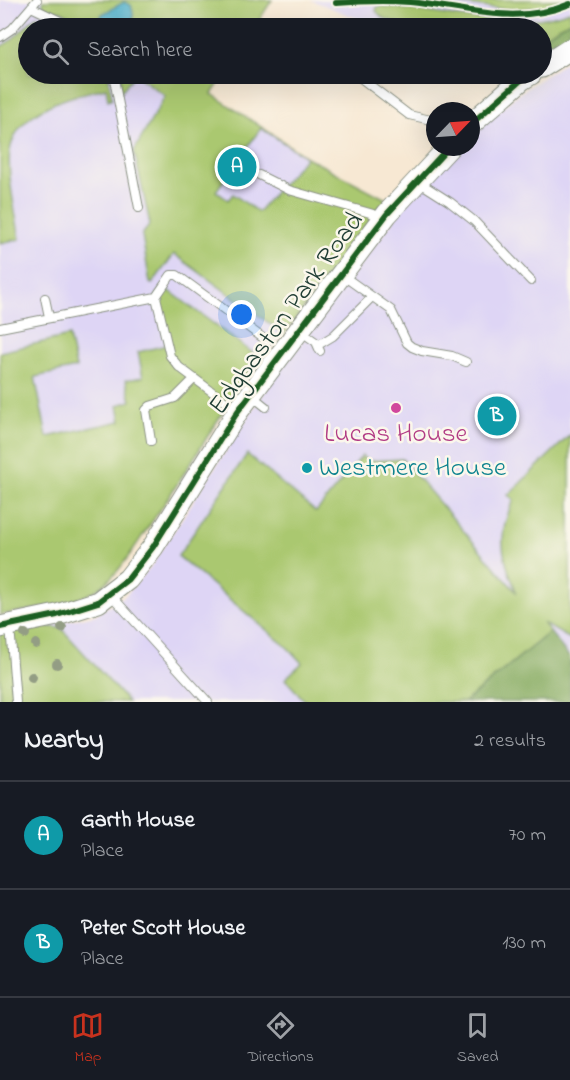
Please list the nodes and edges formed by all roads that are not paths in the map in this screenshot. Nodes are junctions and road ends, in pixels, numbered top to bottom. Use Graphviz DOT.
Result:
graph roads {
  1 [pos="34,4"];
  2 [pos="23,18"];
  3 [pos="58,18"];
  4 [pos="18,23"];
  5 [pos="0,37"];
  6 [pos="570,49"];
  7 [pos="552,61"];
  8 [pos="115,84"];
  9 [pos="368,84"];
  10 [pos="516,84"];
  11 [pos="480,116"];
  12 [pos="426,120"];
  13 [pos="441,156"];
  14 [pos="260,175"];
  15 [pos="417,181"];
  16 [pos="139,208"];
  17 [pos="384,217"];
  18 [pos="341,275"];
  19 [pos="531,281"];
  20 [pos="156,297"];
  21 [pos="372,297"];
  22 [pos="45,298"];
  23 [pos="49,317"];
  24 [pos="0,328"];
  25 [pos="300,331"];
  26 [pos="267,340"];
  27 [pos="466,362"];
  28 [pos="194,379"];
  29 [pos="252,404"];
  30 [pos="152,441"];
  31 [pos="109,593"];
  32 [pos="5,626"];
  33 [pos="16,702"];
  34 [pos="208,702"];
  1 -- 2 [label="lane"];
  1 -- 3 [label="lane"];
  4 -- 5 [label="lane"];
  6 -- 7 [label="street"];
  8 -- 16 [label="lane"];
  9 -- 12 [label="lane"];
  10 -- 11 [label="street"];
  13 -- 15 [label="street, Edgbaston Park Road"];
  14 -- 17 [label="lane"];
  15 -- 17 [label="street, Edgbaston Park Road"];
  15 -- 19 [label="lane"];
  17 -- 18 [label="street, Edgbaston Park Road"];
  18 -- 21 [label="lane"];
  18 -- 25 [label="street, Edgbaston Park Road"];
  20 -- 23 [label="lane"];
  20 -- 26 [label="lane"];
  20 -- 28 [label="lane"];
  21 -- 25 [label="lane"];
  21 -- 27 [label="lane"];
  22 -- 23 [label="lane"];
  23 -- 24 [label="lane"];
  25 -- 29 [label="street, Edgbaston Park Road"];
  28 -- 29 [label="lane"];
  28 -- 30 [label="lane"];
  29 -- 31 [label="street, Edgbaston Park Road"];
  31 -- 32 [label="street, Edgbaston Park Road"];
  31 -- 34 [label="lane"];
  32 -- 33 [label="lane"];
}
